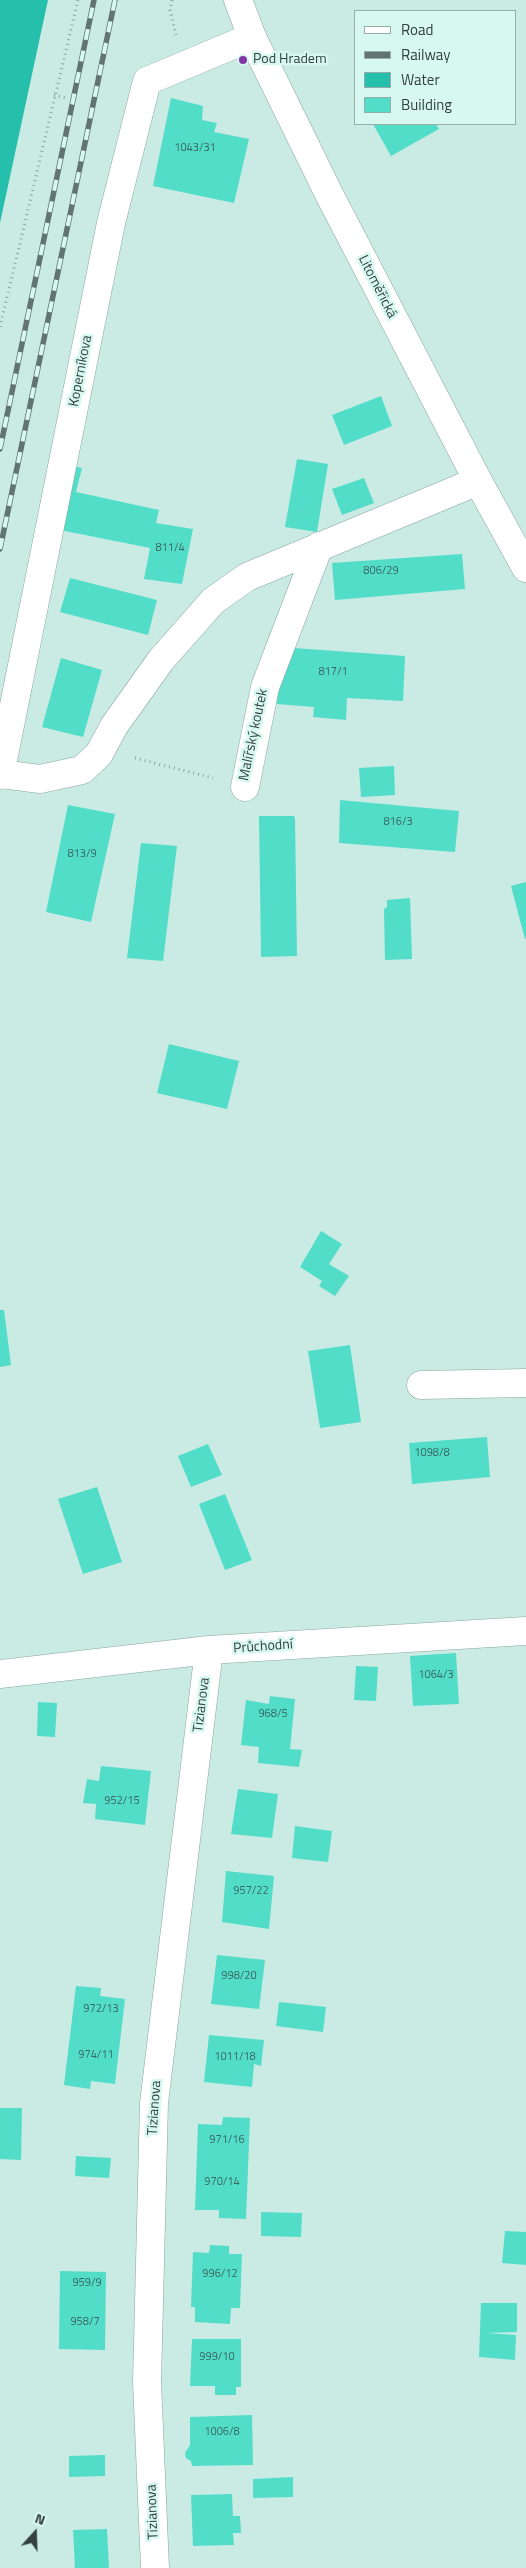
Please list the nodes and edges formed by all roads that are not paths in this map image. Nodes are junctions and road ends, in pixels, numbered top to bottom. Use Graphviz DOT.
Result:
graph roads {
  1 [pos="238,0"];
  2 [pos="252,37"];
  3 [pos="478,481"];
  4 [pos="319,546"];
  5 [pos="526,568"];
  6 [pos="0,775"];
  7 [pos="245,787"];
  8 [pos="526,1383"];
  9 [pos="422,1385"];
  10 [pos="526,1631"];
  11 [pos="209,1650"];
  12 [pos="0,1674"];
  13 [pos="155,2568"];
  1 -- 2 [label="street, Litoměřická"];
  2 -- 3 [label="street, Litoměřická"];
  2 -- 6 [label="street, Koperníkova"];
  3 -- 4 [label="street"];
  3 -- 5 [label="street, Litoměřická"];
  4 -- 6 [label="street"];
  4 -- 7 [label="street, Malířský koutek"];
  8 -- 9 [label="street"];
  10 -- 11 [label="street, Průchodní"];
  11 -- 12 [label="street, Průchodní"];
  11 -- 13 [label="street, Tizianova"];
}
